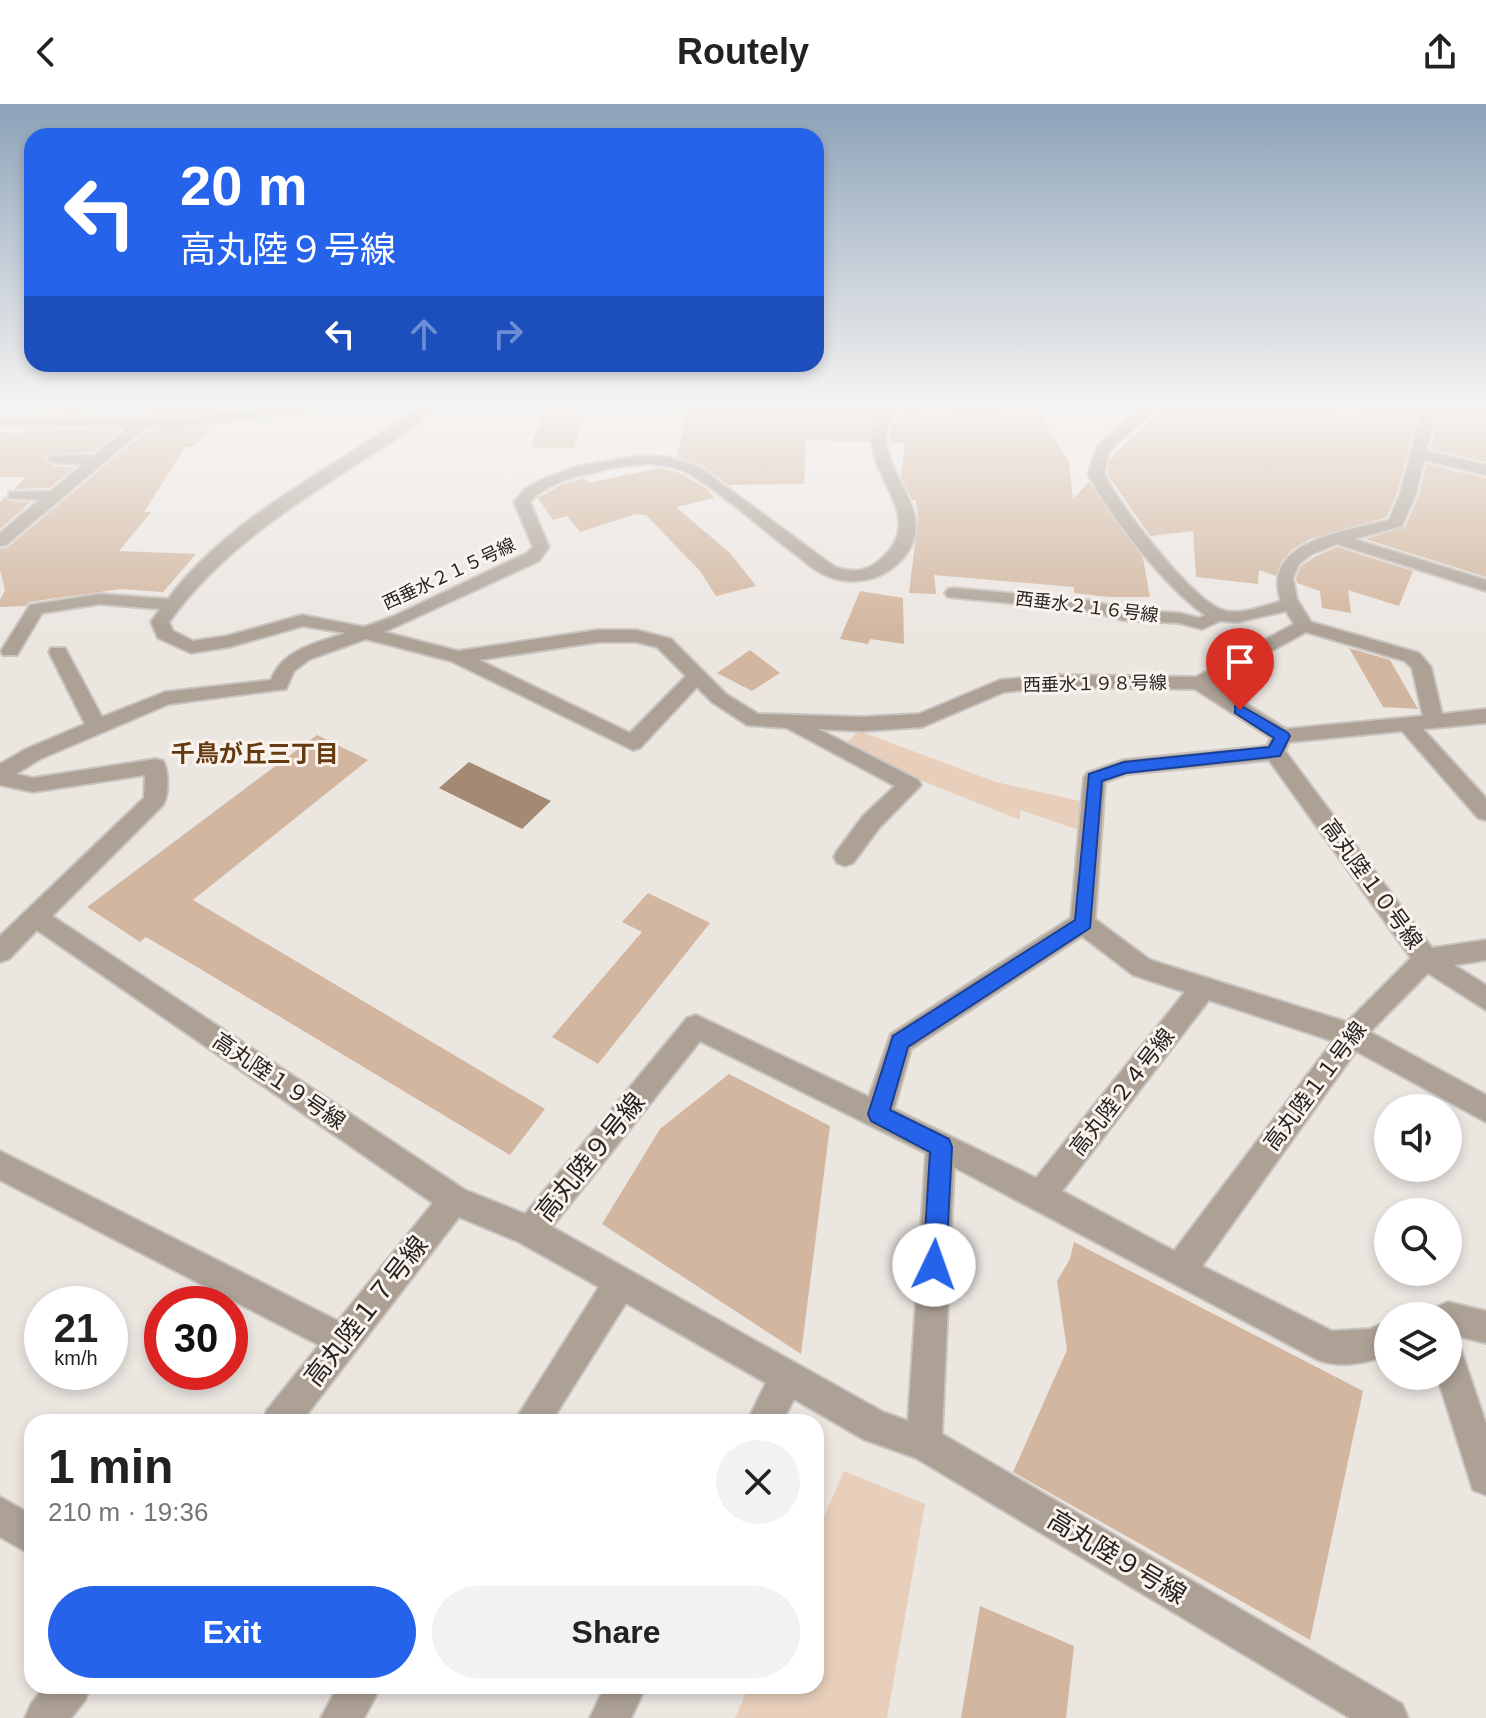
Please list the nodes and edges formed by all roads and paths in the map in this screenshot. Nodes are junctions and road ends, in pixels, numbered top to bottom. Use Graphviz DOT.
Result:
graph roads {
  1 [pos="73,481"];
  2 [pos="321,481"];
  3 [pos="545,481"];
  4 [pos="709,481"];
  5 [pos="894,481"];
  6 [pos="1100,481"];
  7 [pos="1411,481"];
  8 [pos="15,495"];
  9 [pos="55,496"];
  10 [pos="11,514"];
  11 [pos="33,515"];
  12 [pos="1338,540"];
  13 [pos="0,541"];
  14 [pos="1486,586"];
  15 [pos="954,593"];
  16 [pos="170,605"];
  17 [pos="1288,605"];
  18 [pos="1217,615"];
  19 [pos="1304,626"];
  20 [pos="364,634"];
  21 [pos="10,651"];
  22 [pos="58,652"];
  23 [pos="458,657"];
  24 [pos="696,677"];
  25 [pos="1199,683"];
  26 [pos="1486,716"];
  27 [pos="1434,721"];
  28 [pos="792,723"];
  29 [pos="1407,724"];
  30 [pos="97,727"];
  31 [pos="1278,744"];
  32 [pos="6,778"];
  33 [pos="0,798"];
  34 [pos="1486,812"];
  35 [pos="845,857"];
  36 [pos="36,917"];
  37 [pos="1083,923"];
  38 [pos="2,947"];
  39 [pos="1486,950"];
  40 [pos="1426,959"];
  41 [pos="1202,990"];
  42 [pos="1486,999"];
  43 [pos="1351,1035"];
  44 [pos="1486,1109"];
  45 [pos="878,1114"];
  46 [pos="941,1147"];
  47 [pos="0,1165"];
  48 [pos="1041,1195"];
  49 [pos="454,1200"];
  50 [pos="530,1231"];
  51 [pos="1179,1271"];
  52 [pos="621,1282"];
  53 [pos="1462,1321"];
  54 [pos="1486,1327"];
  55 [pos="342,1340"];
  56 [pos="1374,1344"];
  57 [pos="787,1378"];
  58 [pos="1458,1390"];
  59 [pos="285,1414"];
  60 [pos="536,1414"];
  61 [pos="768,1414"];
  62 [pos="924,1443"];
  63 [pos="1486,1477"];
  64 [pos="0,1515"];
  65 [pos="24,1532"];
  66 [pos="64,1694"];
  67 [pos="356,1694"];
  68 [pos="622,1694"];
  69 [pos="45,1718"];
  70 [pos="341,1718"];
  71 [pos="610,1718"];
  72 [pos="1388,1718"];
  1 -- 9 [label="street"];
  2 -- 16 [label="street"];
  3 -- 20 [label="street, 西垂水２１５号線"];
  4 -- 5 [label="street, 西垂水２１５号線"];
  6 -- 18 [label="street"];
  7 -- 12 [label="street"];
  8 -- 9 [label="street"];
  9 -- 11 [label="street"];
  10 -- 11 [label="street"];
  11 -- 13 [label="street"];
  12 -- 14 [label="street"];
  12 -- 17 [label="street"];
  15 -- 18 [label="street, 西垂水２１６号線"];
  16 -- 20 [label="street, 西垂水１９８号線"];
  16 -- 21 [label="street"];
  17 -- 18 [label="street, 西垂水２１６号線"];
  17 -- 19 [label="street"];
  19 -- 25 [label="street, 西垂水１９８号線"];
  19 -- 27 [label="street"];
  20 -- 23 [label="street, 西垂水１９８号線"];
  20 -- 30 [label="street, 西垂水２１５号線"];
  22 -- 30 [label="street"];
  23 -- 24 [label="street, 西垂水１９８号線"];
  23 -- 24 [label="street"];
  24 -- 28 [label="street, 西垂水１９８号線"];
  25 -- 28 [label="street, 西垂水１９８号線"];
  25 -- 31 [label="street"];
  26 -- 27 [label="street"];
  27 -- 29 [label="street"];
  28 -- 35 [label="street"];
  29 -- 31 [label="street"];
  29 -- 34 [label="street"];
  30 -- 32 [label="street"];
  31 -- 37 [label="street"];
  31 -- 40 [label="street, 高丸陸１０号線"];
  32 -- 33 [label="street"];
  32 -- 36 [label="street"];
  36 -- 38 [label="street"];
  36 -- 49 [label="street, 高丸陸１９号線"];
  37 -- 41 [label="street"];
  37 -- 45 [label="street"];
  39 -- 40 [label="street"];
  40 -- 42 [label="street, 高丸陸１０号線"];
  40 -- 43 [label="street, 高丸陸１１号線"];
  41 -- 43 [label="street"];
  41 -- 48 [label="street, 高丸陸２４号線"];
  43 -- 44 [label="street"];
  43 -- 51 [label="street, 高丸陸１１号線"];
  45 -- 46 [label="street, 高丸陸９号線"];
  45 -- 50 [label="street, 高丸陸９号線"];
  46 -- 48 [label="street, 高丸陸９号線"];
  46 -- 62 [label="street"];
  47 -- 55 [label="street"];
  48 -- 51 [label="street, 高丸陸９号線"];
  49 -- 50 [label="street, 高丸陸１９号線"];
  49 -- 55 [label="street, 高丸陸１７号線"];
  50 -- 52 [label="street, 高丸陸９号線"];
  51 -- 56 [label="street, 高丸陸９号線"];
  52 -- 57 [label="street, 高丸陸９号線"];
  52 -- 60 [label="street"];
  53 -- 54 [label="street"];
  55 -- 59 [label="street, 高丸陸１７号線"];
  57 -- 61 [label="street"];
  57 -- 62 [label="street, 高丸陸９号線"];
  58 -- 63 [label="street"];
  62 -- 72 [label="street, 高丸陸９号線"];
  64 -- 65 [label="street"];
  66 -- 69 [label="street"];
  67 -- 70 [label="street"];
  68 -- 71 [label="street"];
}
